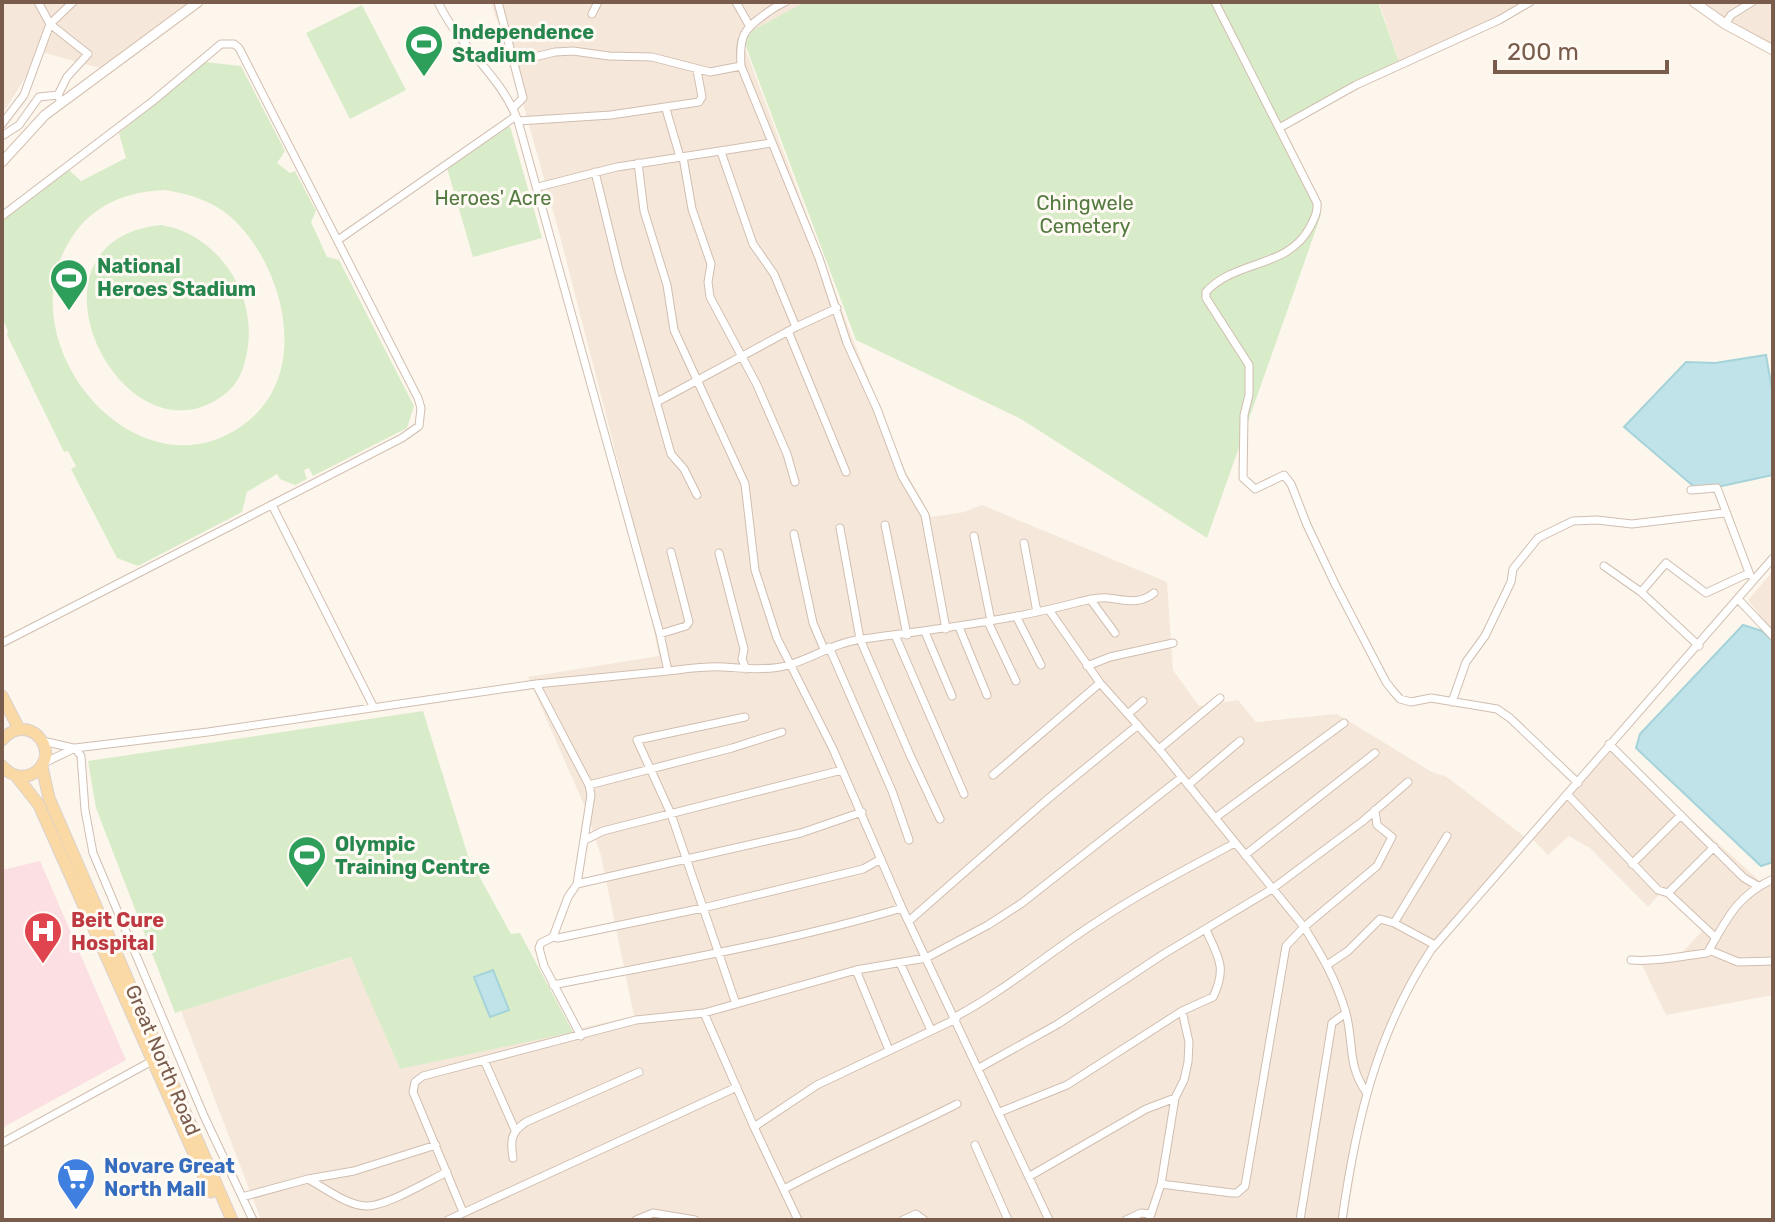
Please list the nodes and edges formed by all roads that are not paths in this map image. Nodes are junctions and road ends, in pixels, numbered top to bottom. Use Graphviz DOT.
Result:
graph roads {
  1 [pos="38,2"];
  2 [pos="73,2"];
  3 [pos="198,2"];
  4 [pos="438,2"];
  5 [pos="498,2"];
  6 [pos="598,2"];
  7 [pos="736,2"];
  8 [pos="785,2"];
  9 [pos="1215,2"];
  10 [pos="1530,2"];
  11 [pos="1694,2"];
  12 [pos="1752,2"];
  13 [pos="592,14"];
  14 [pos="50,24"];
  15 [pos="1725,24"];
  16 [pos="749,25"];
  17 [pos="1773,50"];
  18 [pos="514,62"];
  19 [pos="741,66"];
  20 [pos="697,70"];
  21 [pos="59,98"];
  22 [pos="666,109"];
  23 [pos="516,115"];
  24 [pos="2,124"];
  25 [pos="1281,127"];
  26 [pos="3,134"];
  27 [pos="771,143"];
  28 [pos="721,152"];
  29 [pos="682,157"];
  30 [pos="2,162"];
  31 [pos="638,163"];
  32 [pos="595,172"];
  33 [pos="538,187"];
  34 [pos="2,216"];
  35 [pos="338,240"];
  36 [pos="837,308"];
  37 [pos="792,329"];
  38 [pos="743,356"];
  39 [pos="698,378"];
  40 [pos="657,402"];
  41 [pos="846,472"];
  42 [pos="795,482"];
  43 [pos="1691,490"];
  44 [pos="697,495"];
  45 [pos="272,505"];
  46 [pos="1724,513"];
  47 [pos="885,525"];
  48 [pos="840,528"];
  49 [pos="794,534"];
  50 [pos="974,536"];
  51 [pos="1024,543"];
  52 [pos="671,552"];
  53 [pos="719,553"];
  54 [pos="1773,558"];
  55 [pos="1604,566"];
  56 [pos="1751,577"];
  57 [pos="1641,592"];
  58 [pos="1154,593"];
  59 [pos="1090,599"];
  60 [pos="1738,599"];
  61 [pos="1049,610"];
  62 [pos="1037,612"];
  63 [pos="1016,616"];
  64 [pos="989,621"];
  65 [pos="959,627"];
  66 [pos="946,629"];
  67 [pos="925,632"];
  68 [pos="1115,633"];
  69 [pos="660,634"];
  70 [pos="895,635"];
  71 [pos="907,635"];
  72 [pos="1773,636"];
  73 [pos="860,639"];
  74 [pos="2,643"];
  75 [pos="1173,643"];
  76 [pos="1699,646"];
  77 [pos="826,648"];
  78 [pos="789,664"];
  79 [pos="1041,665"];
  80 [pos="1087,666"];
  81 [pos="746,669"];
  82 [pos="668,671"];
  83 [pos="1016,681"];
  84 [pos="1100,683"];
  85 [pos="536,684"];
  86 [pos="987,695"];
  87 [pos="2,696"];
  88 [pos="952,696"];
  89 [pos="1220,698"];
  90 [pos="1143,701"];
  91 [pos="1452,702"];
  92 [pos="373,706"];
  93 [pos="1128,714"];
  94 [pos="745,717"];
  95 [pos="1344,723"];
  96 [pos="1138,725"];
  97 [pos="19,729"];
  98 [pos="782,732"];
  99 [pos="2,737"];
  100 [pos="43,741"];
  101 [pos="1240,741"];
  102 [pos="1609,744"];
  103 [pos="75,748"];
  104 [pos="1159,749"];
  105 [pos="1375,753"];
  106 [pos="43,765"];
  107 [pos="648,768"];
  108 [pos="842,770"];
  109 [pos="8,772"];
  110 [pos="993,775"];
  111 [pos="1185,781"];
  112 [pos="1408,782"];
  113 [pos="1578,783"];
  114 [pos="589,785"];
  115 [pos="964,794"];
  116 [pos="1568,795"];
  117 [pos="1375,810"];
  118 [pos="862,812"];
  119 [pos="671,814"];
  120 [pos="1681,815"];
  121 [pos="1215,818"];
  122 [pos="940,819"];
  123 [pos="1447,836"];
  124 [pos="587,839"];
  125 [pos="909,840"];
  126 [pos="1235,843"];
  127 [pos="1714,847"];
  128 [pos="1245,855"];
  129 [pos="881,859"];
  130 [pos="687,861"];
  131 [pos="1632,864"];
  132 [pos="1773,879"];
  133 [pos="577,884"];
  134 [pos="1758,886"];
  135 [pos="1272,889"];
  136 [pos="1668,893"];
  137 [pos="703,908"];
  138 [pos="902,908"];
  139 [pos="910,920"];
  140 [pos="1394,923"];
  141 [pos="1304,927"];
  142 [pos="1206,930"];
  143 [pos="553,937"];
  144 [pos="1716,938"];
  145 [pos="1435,945"];
  146 [pos="1709,950"];
  147 [pos="719,953"];
  148 [pos="926,958"];
  149 [pos="1631,960"];
  150 [pos="1773,961"];
  151 [pos="900,963"];
  152 [pos="1327,965"];
  153 [pos="856,970"];
  154 [pos="553,985"];
  155 [pos="736,1004"];
  156 [pos="1182,1011"];
  157 [pos="704,1013"];
  158 [pos="1346,1013"];
  159 [pos="956,1018"];
  160 [pos="931,1030"];
  161 [pos="581,1036"];
  162 [pos="889,1050"];
  163 [pos="484,1060"];
  164 [pos="152,1061"];
  165 [pos="979,1068"];
  166 [pos="639,1072"];
  167 [pos="737,1087"];
  168 [pos="1366,1092"];
  169 [pos="1175,1098"];
  170 [pos="957,1104"];
  171 [pos="1000,1112"];
  172 [pos="754,1127"];
  173 [pos="515,1130"];
  174 [pos="2,1143"];
  175 [pos="436,1145"];
  176 [pos="975,1145"];
  177 [pos="513,1158"];
  178 [pos="447,1172"];
  179 [pos="1030,1176"];
  180 [pos="308,1179"];
  181 [pos="1161,1184"];
  182 [pos="784,1189"];
  183 [pos="242,1197"];
  184 [pos="463,1212"];
  185 [pos="1150,1217"];
  186 [pos="224,1220"];
  187 [pos="232,1220"];
  188 [pos="253,1220"];
  189 [pos="448,1220"];
  190 [pos="636,1220"];
  191 [pos="695,1220"];
  192 [pos="798,1220"];
  193 [pos="903,1220"];
  194 [pos="924,1220"];
  195 [pos="1008,1220"];
  196 [pos="1049,1220"];
  197 [pos="1126,1220"];
  198 [pos="1300,1220"];
  199 [pos="1342,1220"];
  1 -- 14 [label="street"];
  2 -- 14 [label="street"];
  3 -- 21 [label="street"];
  4 -- 23 [label="street"];
  5 -- 18 [label="street"];
  6 -- 13 [label="street"];
  7 -- 16 [label="street"];
  8 -- 16 [label="street"];
  9 -- 25 [label="street"];
  10 -- 25 [label="street"];
  11 -- 15 [label="street"];
  12 -- 15 [label="street"];
  14 -- 21 [label="street"];
  14 -- 24 [label="street"];
  15 -- 17 [label="street"];
  16 -- 19 [label="street"];
  18 -- 20 [label="street"];
  18 -- 23 [label="street"];
  19 -- 20 [label="street"];
  19 -- 27 [label="street"];
  20 -- 22 [label="street"];
  21 -- 26 [label="street"];
  21 -- 30 [label="street"];
  22 -- 23 [label="street"];
  22 -- 29 [label="street"];
  23 -- 33 [label="street"];
  23 -- 35 [label="street"];
  25 -- 91 [label="street"];
  27 -- 28 [label="street"];
  27 -- 36 [label="street"];
  28 -- 29 [label="street"];
  28 -- 37 [label="street"];
  29 -- 31 [label="street"];
  29 -- 38 [label="street"];
  31 -- 32 [label="street"];
  31 -- 39 [label="street"];
  32 -- 33 [label="street"];
  32 -- 40 [label="street"];
  33 -- 69 [label="street"];
  34 -- 35 [label="street"];
  35 -- 45 [label="street"];
  36 -- 37 [label="street"];
  36 -- 66 [label="street"];
  37 -- 38 [label="street"];
  37 -- 41 [label="street"];
  38 -- 39 [label="street"];
  38 -- 42 [label="street"];
  39 -- 40 [label="street"];
  39 -- 78 [label="street"];
  40 -- 44 [label="street"];
  43 -- 46 [label="street"];
  45 -- 74 [label="street"];
  45 -- 92 [label="street"];
  46 -- 56 [label="street"];
  46 -- 91 [label="street"];
  47 -- 71 [label="street"];
  48 -- 73 [label="street"];
  49 -- 77 [label="street"];
  50 -- 64 [label="street"];
  51 -- 62 [label="street"];
  52 -- 69 [label="street"];
  53 -- 81 [label="street"];
  54 -- 56 [label="street"];
  55 -- 57 [label="street"];
  56 -- 57 [label="street"];
  56 -- 60 [label="street"];
  57 -- 76 [label="street"];
  58 -- 59 [label="street"];
  59 -- 61 [label="street"];
  59 -- 68 [label="street"];
  60 -- 72 [label="street"];
  60 -- 76 [label="street"];
  61 -- 62 [label="street"];
  61 -- 80 [label="street"];
  62 -- 63 [label="street"];
  63 -- 64 [label="street"];
  63 -- 79 [label="street"];
  64 -- 65 [label="street"];
  64 -- 83 [label="street"];
  65 -- 66 [label="street"];
  65 -- 86 [label="street"];
  66 -- 67 [label="street"];
  67 -- 71 [label="street"];
  67 -- 88 [label="street"];
  69 -- 82 [label="street"];
  70 -- 71 [label="street"];
  70 -- 73 [label="street"];
  70 -- 115 [label="street"];
  73 -- 77 [label="street"];
  73 -- 122 [label="street"];
  75 -- 80 [label="street"];
  76 -- 102 [label="street"];
  77 -- 78 [label="street"];
  77 -- 125 [label="street"];
  78 -- 81 [label="street"];
  78 -- 108 [label="street"];
  80 -- 84 [label="street"];
  81 -- 82 [label="street"];
  82 -- 85 [label="street"];
  84 -- 93 [label="street"];
  84 -- 110 [label="street"];
  85 -- 92 [label="street"];
  85 -- 114 [label="street"];
  87 -- 97 [label="main road"];
  89 -- 104 [label="street"];
  90 -- 93 [label="street"];
  91 -- 113 [label="street"];
  92 -- 103 [label="street"];
  93 -- 96 [label="street"];
  94 -- 107 [label="street"];
  95 -- 121 [label="street"];
  96 -- 104 [label="street"];
  96 -- 139 [label="street"];
  97 -- 99 [label="main road"];
  97 -- 100 [label="main road"];
  98 -- 107 [label="street"];
  100 -- 103 [label="street"];
  100 -- 106 [label="main road, Great North Road"];
  101 -- 111 [label="street"];
  102 -- 113 [label="street"];
  102 -- 120 [label="street"];
  103 -- 106 [label="street"];
  103 -- 183 [label="street"];
  104 -- 111 [label="street"];
  105 -- 128 [label="street"];
  106 -- 109 [label="main road"];
  106 -- 187 [label="main road, Great North Road"];
  107 -- 114 [label="street"];
  107 -- 119 [label="street"];
  108 -- 118 [label="street"];
  108 -- 119 [label="street"];
  109 -- 164 [label="main road, Great North Road"];
  111 -- 121 [label="street"];
  111 -- 148 [label="street"];
  112 -- 117 [label="street"];
  113 -- 116 [label="street"];
  114 -- 124 [label="street"];
  116 -- 131 [label="street"];
  116 -- 145 [label="street"];
  117 -- 135 [label="street"];
  117 -- 141 [label="street"];
  118 -- 129 [label="street"];
  118 -- 130 [label="street"];
  119 -- 124 [label="street"];
  119 -- 130 [label="street"];
  120 -- 127 [label="street"];
  120 -- 131 [label="street"];
  121 -- 126 [label="street"];
  123 -- 140 [label="street"];
  124 -- 133 [label="street"];
  126 -- 128 [label="street"];
  126 -- 159 [label="street"];
  127 -- 134 [label="street"];
  127 -- 136 [label="street"];
  128 -- 135 [label="street"];
  129 -- 137 [label="street"];
  129 -- 138 [label="street"];
  130 -- 133 [label="street"];
  130 -- 137 [label="street"];
  131 -- 136 [label="street"];
  132 -- 134 [label="street"];
  133 -- 143 [label="street"];
  134 -- 144 [label="street"];
  135 -- 141 [label="street"];
  135 -- 142 [label="street"];
  136 -- 144 [label="street"];
  137 -- 143 [label="street"];
  137 -- 147 [label="street"];
  138 -- 139 [label="street"];
  138 -- 147 [label="street"];
  139 -- 148 [label="street"];
  140 -- 145 [label="street"];
  140 -- 152 [label="street"];
  141 -- 152 [label="street"];
  141 -- 181 [label="street"];
  142 -- 156 [label="street"];
  142 -- 165 [label="street"];
  143 -- 154 [label="street"];
  144 -- 146 [label="street"];
  145 -- 168 [label="street"];
  146 -- 149 [label="street"];
  146 -- 150 [label="street"];
  147 -- 154 [label="street"];
  147 -- 155 [label="street"];
  148 -- 151 [label="street"];
  148 -- 159 [label="street"];
  151 -- 153 [label="street"];
  151 -- 160 [label="street"];
  152 -- 158 [label="street"];
  153 -- 155 [label="street"];
  153 -- 162 [label="street"];
  154 -- 161 [label="street"];
  155 -- 157 [label="street"];
  156 -- 169 [label="street"];
  156 -- 171 [label="street"];
  157 -- 161 [label="street"];
  157 -- 167 [label="street"];
  158 -- 168 [label="street"];
  158 -- 198 [label="street"];
  159 -- 160 [label="street"];
  159 -- 165 [label="street"];
  160 -- 162 [label="street"];
  161 -- 163 [label="street"];
  162 -- 172 [label="street"];
  163 -- 173 [label="street"];
  163 -- 175 [label="street"];
  164 -- 174 [label="street"];
  164 -- 186 [label="main road, Great North Road"];
  165 -- 171 [label="street"];
  166 -- 173 [label="street"];
  167 -- 172 [label="street"];
  167 -- 184 [label="street"];
  168 -- 199 [label="street"];
  169 -- 179 [label="street"];
  169 -- 181 [label="street"];
  170 -- 182 [label="street"];
  171 -- 179 [label="street"];
  172 -- 182 [label="street"];
  173 -- 177 [label="street"];
  175 -- 178 [label="street"];
  175 -- 180 [label="street"];
  176 -- 195 [label="street"];
  178 -- 180 [label="street"];
  178 -- 184 [label="street"];
  179 -- 196 [label="street"];
  180 -- 183 [label="street"];
  181 -- 185 [label="street"];
  182 -- 192 [label="street"];
  183 -- 188 [label="street"];
  184 -- 189 [label="street"];
  185 -- 197 [label="street"];
  190 -- 191 [label="street"];
  193 -- 194 [label="street"];
}
